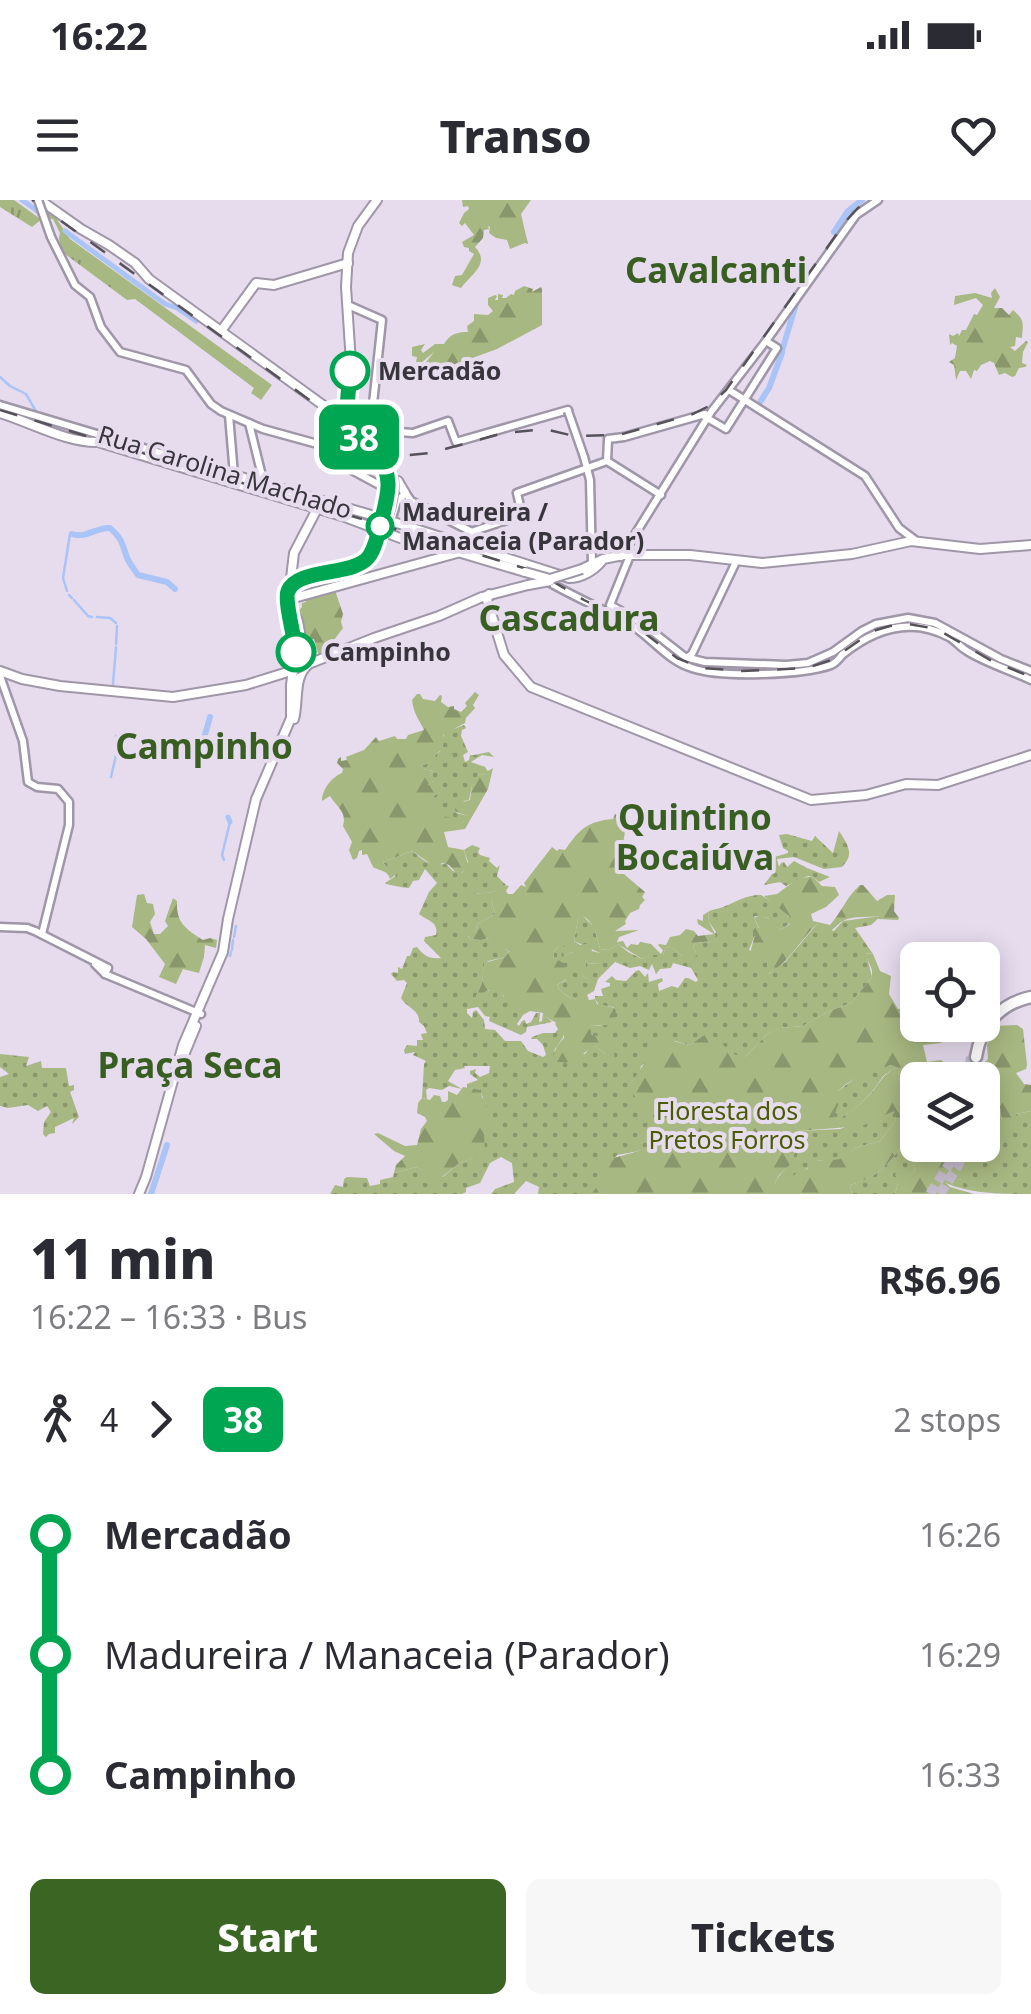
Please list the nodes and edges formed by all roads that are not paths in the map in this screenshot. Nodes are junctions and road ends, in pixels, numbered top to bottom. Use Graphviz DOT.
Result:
graph roads {
  1 [pos="375,200"];
  2 [pos="878,200"];
  3 [pos="41,201"];
  4 [pos="345,263"];
  5 [pos="348,304"];
  6 [pos="221,331"];
  7 [pos="766,341"];
  8 [pos="729,390"];
  9 [pos="744,400"];
  10 [pos="0,405"];
  11 [pos="8,410"];
  12 [pos="707,415"];
  13 [pos="231,416"];
  14 [pos="345,420"];
  15 [pos="249,423"];
  16 [pos="355,428"];
  17 [pos="370,429"];
  18 [pos="369,440"];
  19 [pos="378,450"];
  20 [pos="606,461"];
  21 [pos="588,469"];
  22 [pos="232,473"];
  23 [pos="264,484"];
  24 [pos="392,484"];
  25 [pos="661,495"];
  26 [pos="398,497"];
  27 [pos="317,508"];
  28 [pos="385,517"];
  29 [pos="471,532"];
  30 [pos="914,540"];
  31 [pos="1031,546"];
  32 [pos="479,549"];
  33 [pos="462,554"];
  34 [pos="625,555"];
  35 [pos="825,558"];
  36 [pos="734,562"];
  37 [pos="590,566"];
  38 [pos="514,569"];
  39 [pos="294,581"];
  40 [pos="548,582"];
  41 [pos="525,585"];
  42 [pos="508,588"];
  43 [pos="486,597"];
  44 [pos="287,604"];
  45 [pos="840,652"];
  46 [pos="690,660"];
  47 [pos="820,663"];
  48 [pos="298,668"];
  49 [pos="1031,671"];
  50 [pos="1,673"];
  51 [pos="1031,680"];
  52 [pos="294,716"];
  53 [pos="1031,755"];
  54 [pos="0,927"];
  55 [pos="42,934"];
  56 [pos="1031,995"];
  57 [pos="1000,1007"];
  58 [pos="1000,1012"];
  59 [pos="198,1013"];
  60 [pos="975,1042"];
  61 [pos="978,1042"];
  62 [pos="142,1194"];
  1 -- 4 [label="main road"];
  2 -- 7 [label="main road"];
  3 -- 6 [label="main road"];
  3 -- 13 [label="main road, bridge"];
  4 -- 5 [label="main road"];
  4 -- 6 [label="main road"];
  4 -- 14 [label="main road"];
  5 -- 16 [label="main road"];
  5 -- 17 [label="main road"];
  6 -- 14 [label="main road"];
  7 -- 8 [label="main road"];
  7 -- 9 [label="main road"];
  8 -- 9 [label="main road"];
  8 -- 12 [label="main road"];
  9 -- 12 [label="main road"];
  9 -- 30 [label="main road"];
  10 -- 11 [label="main road, Rua Carolina Machado"];
  11 -- 22 [label="main road, Rua Carolina Machado"];
  11 -- 27 [label="main road"];
  12 -- 20 [label="main road"];
  12 -- 25 [label="main road"];
  13 -- 15 [label="main road"];
  13 -- 22 [label="main road"];
  14 -- 16 [label="main road"];
  15 -- 23 [label="main road"];
  15 -- 24 [label="main road"];
  16 -- 17 [label="main road"];
  16 -- 18 [label="main road"];
  17 -- 18 [label="main road"];
  17 -- 21 [label="main road, bridge"];
  18 -- 19 [label="main road"];
  19 -- 24 [label="main road, bridge"];
  19 -- 28 [label="main road, bridge"];
  20 -- 21 [label="main road"];
  20 -- 25 [label="main road"];
  21 -- 29 [label="main road"];
  21 -- 37 [label="main road"];
  22 -- 23 [label="main road, Rua Carolina Machado"];
  23 -- 28 [label="main road, Rua Carolina Machado"];
  24 -- 26 [label="main road"];
  24 -- 26 [label="main road"];
  24 -- 28 [label="main road"];
  25 -- 34 [label="main road"];
  26 -- 28 [label="main road, bridge"];
  26 -- 28 [label="main road"];
  26 -- 29 [label="main road"];
  27 -- 33 [label="main road"];
  27 -- 39 [label="main road"];
  28 -- 32 [label="main road, Rua Carolina Machado"];
  28 -- 39 [label="main road, bridge"];
  29 -- 32 [label="main road"];
  30 -- 31 [label="main road"];
  30 -- 35 [label="main road"];
  32 -- 37 [label="main road, Rua Carolina Machado"];
  33 -- 38 [label="main road"];
  33 -- 44 [label="main road"];
  34 -- 36 [label="main road"];
  34 -- 37 [label="main road"];
  34 -- 46 [label="main road"];
  35 -- 36 [label="main road"];
  35 -- 36 [label="main road"];
  36 -- 46 [label="main road"];
  37 -- 38 [label="main road, bridge"];
  37 -- 41 [label="main road, bridge"];
  38 -- 40 [label="main road"];
  38 -- 42 [label="main road"];
  39 -- 44 [label="main road"];
  40 -- 41 [label="main road"];
  40 -- 46 [label="main road"];
  41 -- 42 [label="main road"];
  42 -- 43 [label="main road"];
  43 -- 48 [label="main road"];
  43 -- 53 [label="main road"];
  44 -- 48 [label="main road"];
  44 -- 52 [label="main road"];
  45 -- 47 [label="main road"];
  45 -- 47 [label="main road"];
  45 -- 49 [label="main road"];
  45 -- 51 [label="main road"];
  46 -- 47 [label="main road"];
  46 -- 47 [label="main road"];
  48 -- 50 [label="main road"];
  48 -- 50 [label="main road"];
  48 -- 52 [label="main road"];
  48 -- 52 [label="main road"];
  50 -- 55 [label="main road"];
  52 -- 59 [label="main road"];
  54 -- 55 [label="main road"];
  55 -- 59 [label="main road"];
  56 -- 57 [label="highway"];
  56 -- 58 [label="highway"];
  59 -- 62 [label="main road"];
  59 -- 62 [label="main road"];
  60 -- 61 [label="highway"];
}
